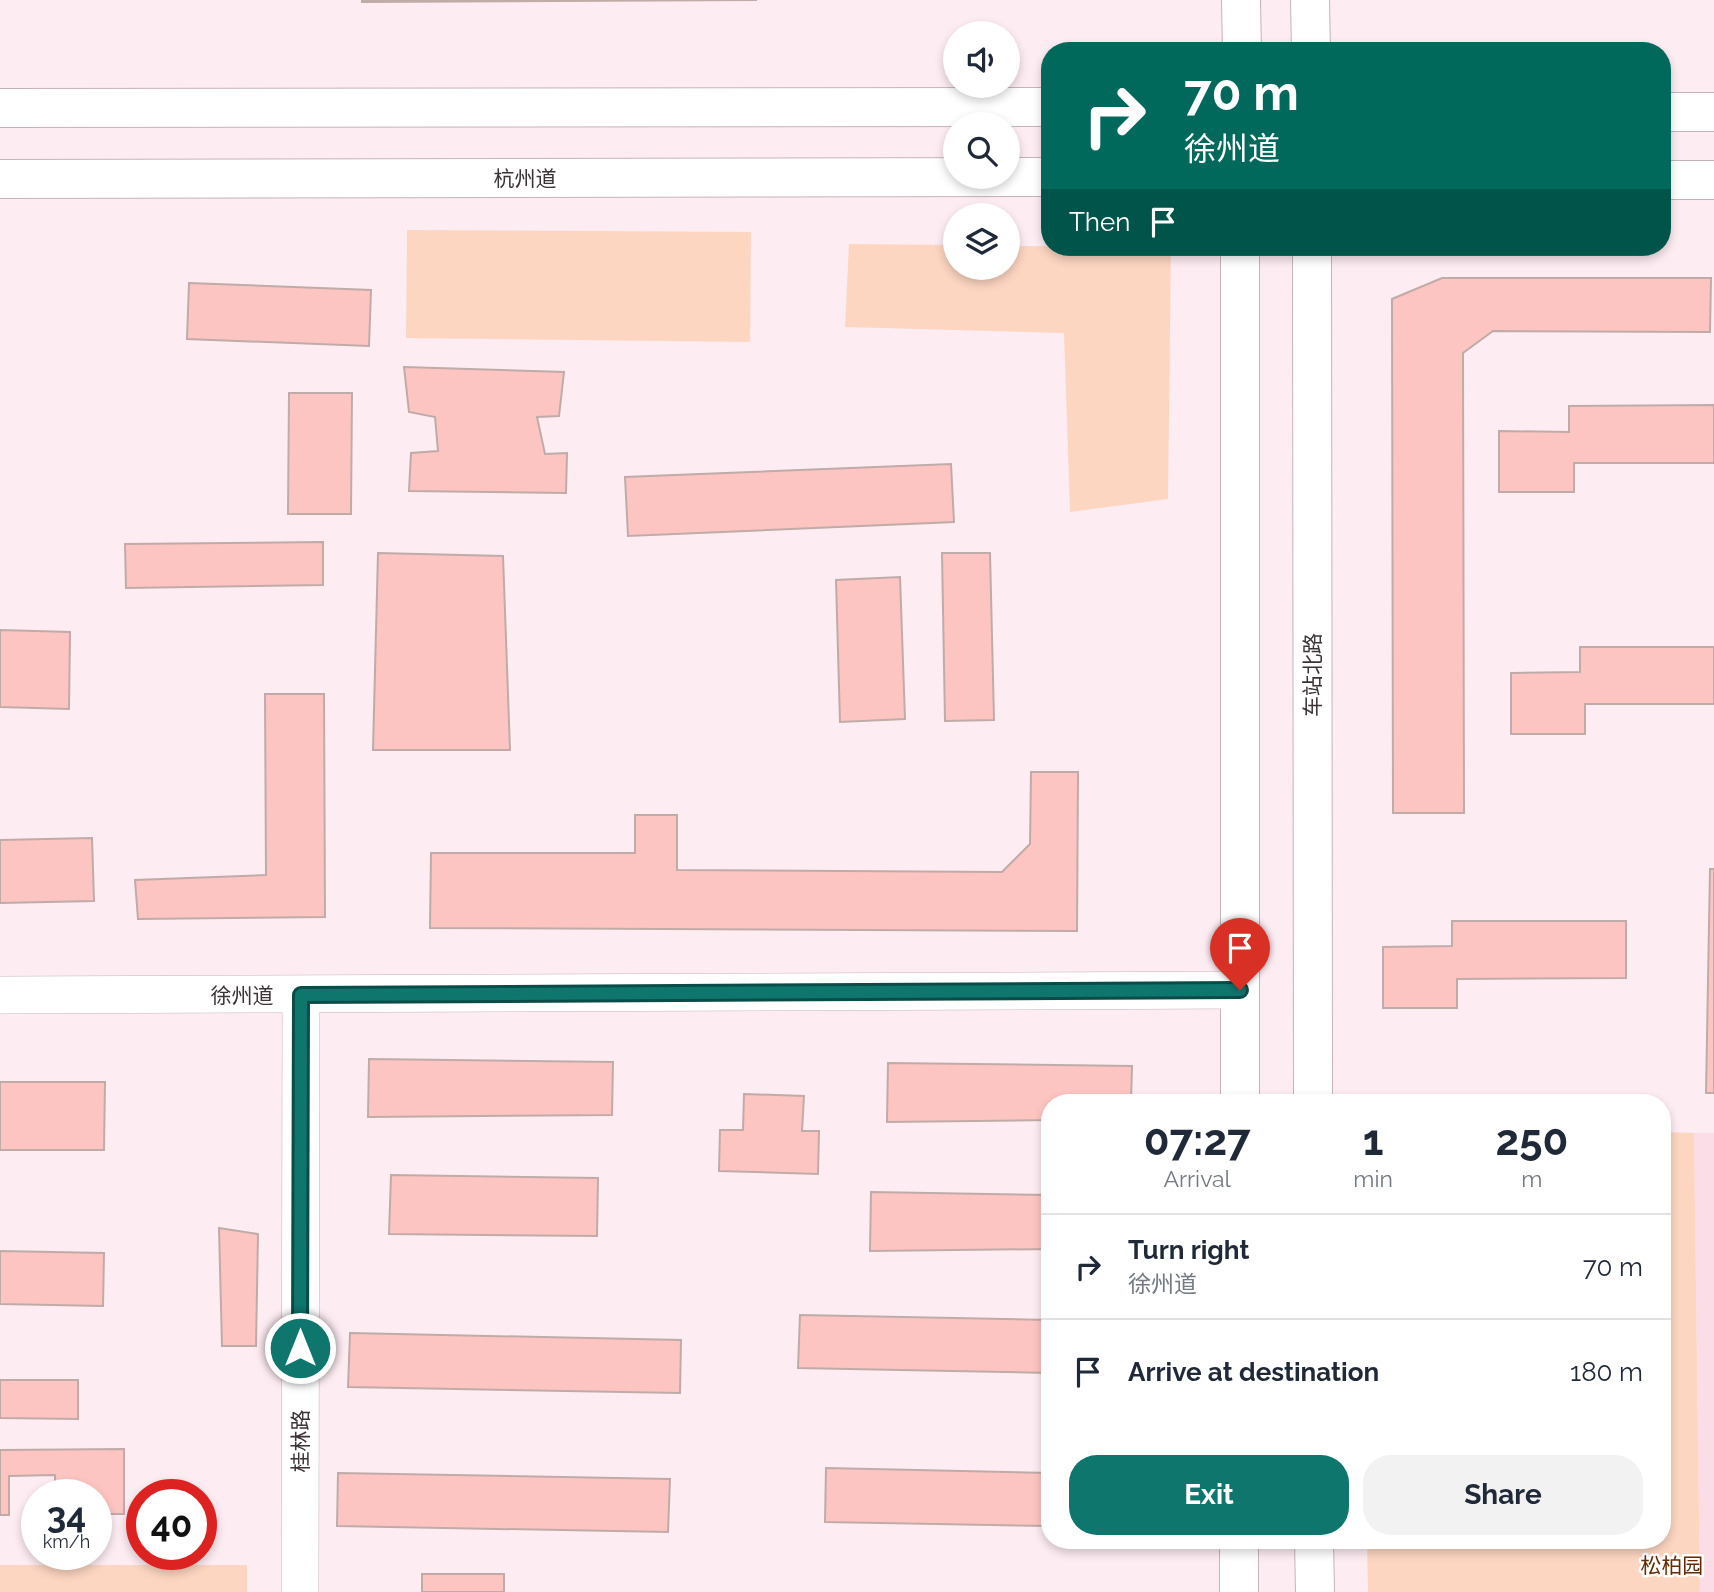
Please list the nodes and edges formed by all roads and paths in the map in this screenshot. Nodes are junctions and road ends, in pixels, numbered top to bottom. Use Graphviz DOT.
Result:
graph roads {
  1 [pos="1241,0"];
  2 [pos="1310,0"];
  3 [pos="1242,42"];
  4 [pos="1311,42"];
  5 [pos="1041,107"];
  6 [pos="0,108"];
  7 [pos="1671,112"];
  8 [pos="1714,112"];
  9 [pos="1041,177"];
  10 [pos="0,179"];
  11 [pos="1671,180"];
  12 [pos="1714,180"];
  13 [pos="1240,256"];
  14 [pos="1312,256"];
  15 [pos="1240,990"];
  16 [pos="0,995"];
  17 [pos="301,995"];
  18 [pos="1240,1094"];
  19 [pos="1313,1094"];
  20 [pos="1239,1549"];
  21 [pos="1314,1549"];
  22 [pos="300,1592"];
  23 [pos="1239,1592"];
  24 [pos="1315,1592"];
  1 -- 3 [label="main road"];
  2 -- 4 [label="main road"];
  5 -- 6 [label="main road"];
  7 -- 8 [label="main road"];
  9 -- 10 [label="main road, 杭州道"];
  11 -- 12 [label="main road"];
  13 -- 15 [label="main road"];
  14 -- 19 [label="main road, 车站北路"];
  15 -- 17 [label="street, 徐州道"];
  15 -- 18 [label="main road"];
  16 -- 17 [label="street, 徐州道"];
  17 -- 22 [label="street, 桂林路"];
  20 -- 23 [label="main road"];
  21 -- 24 [label="main road"];
}
